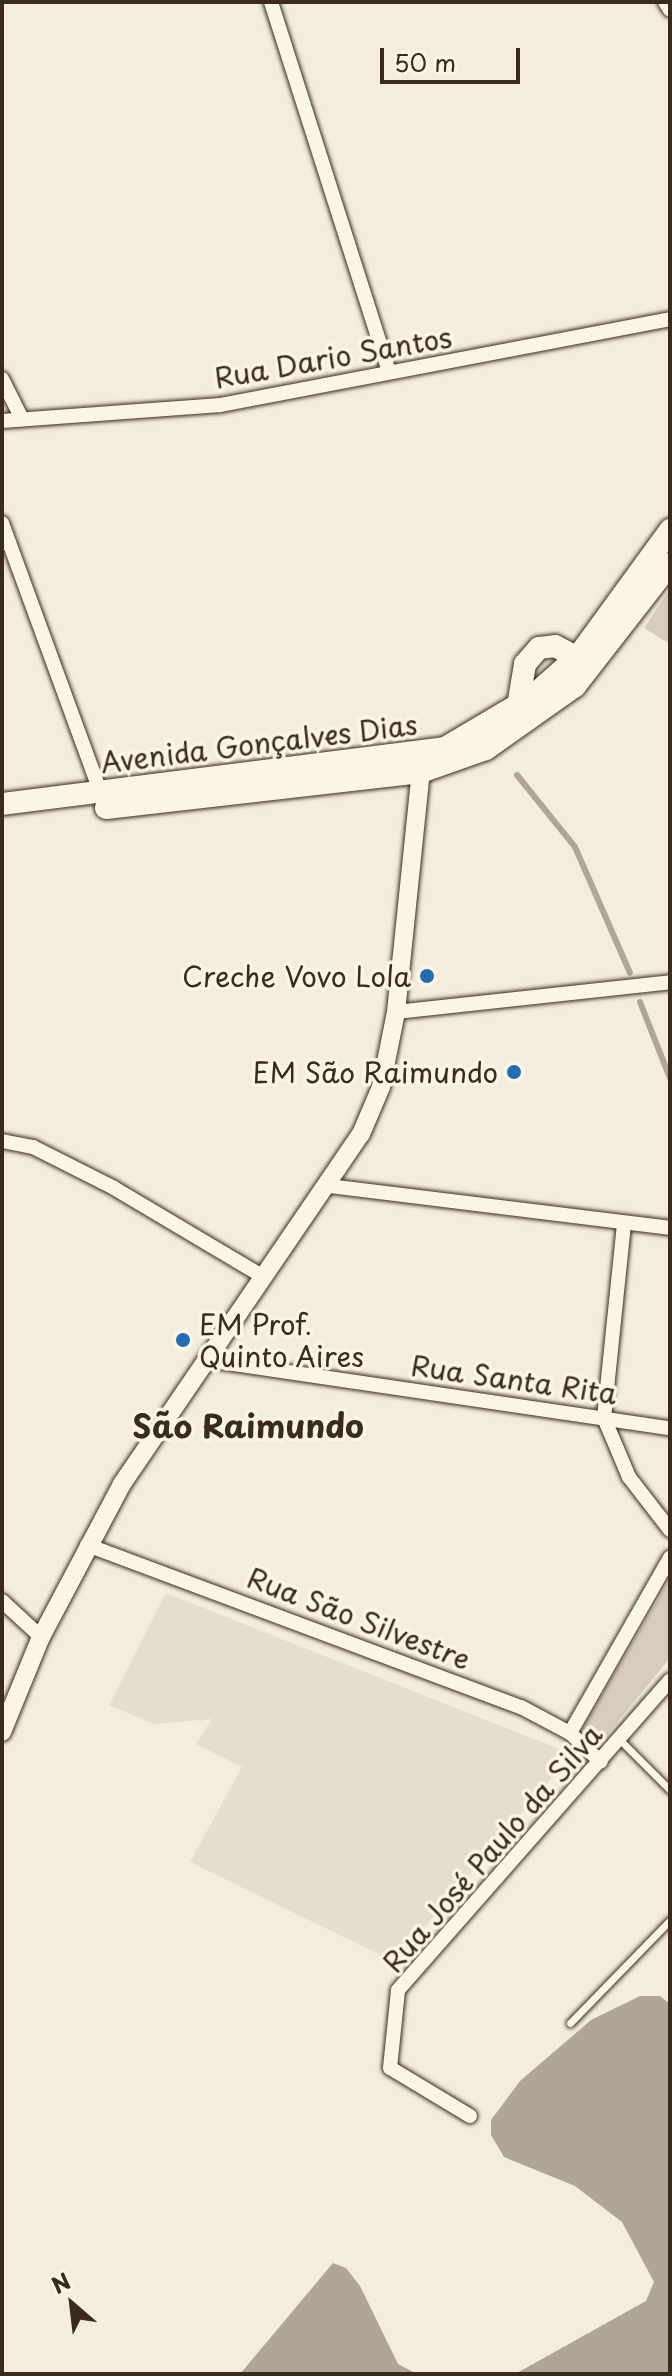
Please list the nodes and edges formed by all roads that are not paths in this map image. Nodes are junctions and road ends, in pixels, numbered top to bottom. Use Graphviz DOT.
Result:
graph roads {
  1 [pos="271,2"];
  2 [pos="665,2"];
  3 [pos="670,10"];
  4 [pos="670,319"];
  5 [pos="389,371"];
  6 [pos="2,379"];
  7 [pos="22,419"];
  8 [pos="2,421"];
  9 [pos="2,523"];
  10 [pos="670,530"];
  11 [pos="670,564"];
  12 [pos="570,663"];
  13 [pos="522,715"];
  14 [pos="484,727"];
  15 [pos="421,772"];
  16 [pos="104,801"];
  17 [pos="2,804"];
  18 [pos="2,819"];
  19 [pos="670,982"];
  20 [pos="396,1012"];
  21 [pos="2,1141"];
  22 [pos="329,1186"];
  23 [pos="624,1224"];
  24 [pos="670,1228"];
  25 [pos="264,1277"];
  26 [pos="207,1360"];
  27 [pos="604,1418"];
  28 [pos="670,1428"];
  29 [pos="669,1526"];
  30 [pos="87,1545"];
  31 [pos="670,1558"];
  32 [pos="2,1601"];
  33 [pos="41,1637"];
  34 [pos="670,1680"];
  35 [pos="2,1732"];
  36 [pos="570,1733"];
  37 [pos="621,1741"];
  38 [pos="601,1762"];
  39 [pos="670,1790"];
  40 [pos="670,1920"];
  41 [pos="570,2023"];
  42 [pos="470,2116"];
  1 -- 5 [label="street"];
  2 -- 3 [label="street"];
  4 -- 5 [label="street, Rua Dario Santos"];
  5 -- 7 [label="street, Rua Dario Santos"];
  6 -- 7 [label="street"];
  7 -- 8 [label="street, Rua Dario Santos"];
  9 -- 16 [label="street"];
  10 -- 12 [label="main road"];
  11 -- 13 [label="main road, Avenida Gonçalves Dias"];
  12 -- 13 [label="main road"];
  12 -- 13 [label="main road"];
  13 -- 14 [label="main road, Avenida Gonçalves Dias"];
  13 -- 15 [label="main road, Avenida Gonçalves Dias"];
  14 -- 15 [label="main road"];
  14 -- 16 [label="main road, Avenida Gonçalves Dias"];
  15 -- 16 [label="main road, Avenida Gonçalves Dias"];
  15 -- 20 [label="street"];
  16 -- 17 [label="main road, Avenida Gonçalves Dias"];
  16 -- 18 [label="main road, Avenida Gonçalves Dias"];
  19 -- 20 [label="street"];
  20 -- 22 [label="street"];
  21 -- 25 [label="street"];
  22 -- 23 [label="street"];
  22 -- 25 [label="street"];
  23 -- 24 [label="street"];
  23 -- 27 [label="street"];
  25 -- 26 [label="street"];
  26 -- 27 [label="street, Rua Santa Rita"];
  26 -- 30 [label="street"];
  27 -- 28 [label="street, Rua Santa Rita"];
  27 -- 29 [label="street"];
  30 -- 33 [label="street"];
  30 -- 36 [label="street, Rua São Silvestre"];
  31 -- 36 [label="street, Rua José Paulo da Silva"];
  32 -- 33 [label="street"];
  33 -- 35 [label="street"];
  34 -- 37 [label="street, Rua José Paulo da Silva"];
  36 -- 38 [label="street, Rua São Silvestre"];
  37 -- 38 [label="street, Rua José Paulo da Silva"];
  37 -- 39 [label="lane"];
  38 -- 42 [label="street, Rua José Paulo da Silva"];
  40 -- 41 [label="lane"];
}
